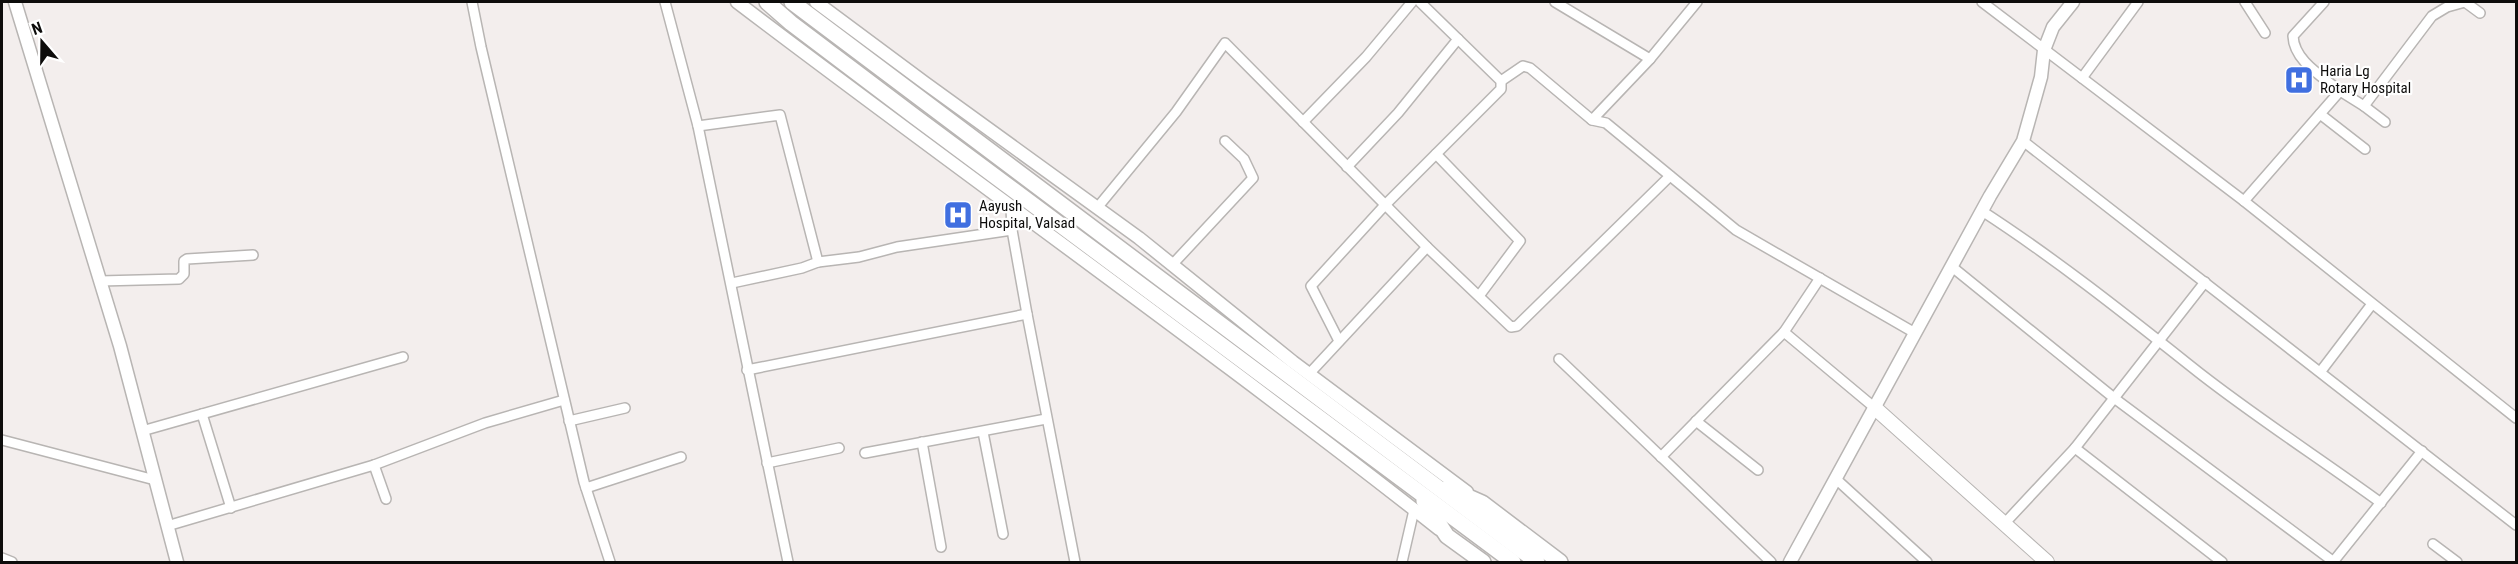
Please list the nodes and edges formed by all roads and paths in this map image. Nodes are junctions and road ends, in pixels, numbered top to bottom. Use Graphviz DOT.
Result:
graph roads {
  1 [pos="15,2"];
  2 [pos="472,2"];
  3 [pos="665,2"];
  4 [pos="737,2"];
  5 [pos="767,2"];
  6 [pos="792,2"];
  7 [pos="816,2"];
  8 [pos="1412,2"];
  9 [pos="1420,2"];
  10 [pos="1555,2"];
  11 [pos="1697,2"];
  12 [pos="1982,2"];
  13 [pos="2073,2"];
  14 [pos="2138,2"];
  15 [pos="2245,2"];
  16 [pos="2324,2"];
  17 [pos="2480,13"];
  18 [pos="2265,33"];
  19 [pos="1458,39"];
  20 [pos="2044,50"];
  21 [pos="1650,59"];
  22 [pos="2082,78"];
  23 [pos="1501,81"];
  24 [pos="2340,91"];
  25 [pos="2364,106"];
  26 [pos="2320,114"];
  27 [pos="1592,120"];
  28 [pos="1303,122"];
  29 [pos="2385,122"];
  30 [pos="698,126"];
  31 [pos="1225,141"];
  32 [pos="2023,141"];
  33 [pos="2365,149"];
  34 [pos="1436,154"];
  35 [pos="1347,167"];
  36 [pos="1670,176"];
  37 [pos="2244,201"];
  38 [pos="1385,205"];
  39 [pos="1011,208"];
  40 [pos="1097,208"];
  41 [pos="1982,211"];
  42 [pos="1012,230"];
  43 [pos="1427,247"];
  44 [pos="253,255"];
  45 [pos="818,262"];
  46 [pos="1172,265"];
  47 [pos="1951,266"];
  48 [pos="1188,277"];
  49 [pos="1820,278"];
  50 [pos="100,281"];
  51 [pos="2205,282"];
  52 [pos="732,283"];
  53 [pos="1176,292"];
  54 [pos="1479,296"];
  55 [pos="2372,303"];
  56 [pos="1027,314"];
  57 [pos="1784,332"];
  58 [pos="1915,333"];
  59 [pos="2160,340"];
  60 [pos="1339,342"];
  61 [pos="403,357"];
  62 [pos="1559,359"];
  63 [pos="747,370"];
  64 [pos="2321,370"];
  65 [pos="1309,374"];
  66 [pos="2114,398"];
  67 [pos="564,400"];
  68 [pos="626,408"];
  69 [pos="1875,408"];
  70 [pos="202,414"];
  71 [pos="2517,418"];
  72 [pos="1046,419"];
  73 [pos="569,421"];
  74 [pos="1696,421"];
  75 [pos="142,431"];
  76 [pos="983,432"];
  77 [pos="2,440"];
  78 [pos="922,442"];
  79 [pos="839,448"];
  80 [pos="2075,448"];
  81 [pos="2422,451"];
  82 [pos="865,453"];
  83 [pos="1661,456"];
  84 [pos="681,457"];
  85 [pos="767,463"];
  86 [pos="374,465"];
  87 [pos="1758,470"];
  88 [pos="1836,479"];
  89 [pos="155,480"];
  90 [pos="1420,483"];
  91 [pos="586,488"];
  92 [pos="386,499"];
  93 [pos="2381,502"];
  94 [pos="1482,503"];
  95 [pos="231,508"];
  96 [pos="1414,510"];
  97 [pos="2004,524"];
  98 [pos="2517,525"];
  99 [pos="166,526"];
  100 [pos="1003,534"];
  101 [pos="1447,536"];
  102 [pos="2433,544"];
  103 [pos="941,547"];
  104 [pos="2,558"];
  105 [pos="2038,560"];
  106 [pos="12,562"];
  107 [pos="177,562"];
  108 [pos="610,562"];
  109 [pos="788,562"];
  110 [pos="1075,562"];
  111 [pos="1402,562"];
  112 [pos="1483,562"];
  113 [pos="1512,562"];
  114 [pos="1537,562"];
  115 [pos="1560,562"];
  116 [pos="1771,562"];
  117 [pos="1790,562"];
  118 [pos="1927,562"];
  119 [pos="2222,562"];
  120 [pos="2334,562"];
  121 [pos="2457,562"];
  1 -- 50 [label="street"];
  2 -- 67 [label="street"];
  3 -- 30 [label="street"];
  4 -- 39 [label="street"];
  5 -- 90 [label="highway"];
  6 -- 53 [label="highway"];
  7 -- 40 [label="street"];
  8 -- 28 [label="street"];
  9 -- 19 [label="street"];
  10 -- 21 [label="street"];
  11 -- 21 [label="street"];
  12 -- 20 [label="street"];
  13 -- 20 [label="street"];
  14 -- 22 [label="street"];
  15 -- 18 [label="street"];
  16 -- 24 [label="street"];
  17 -- 25 [label="street"];
  19 -- 23 [label="street"];
  19 -- 35 [label="street"];
  20 -- 22 [label="street"];
  20 -- 32 [label="street"];
  21 -- 27 [label="street"];
  22 -- 37 [label="street"];
  23 -- 27 [label="street"];
  23 -- 34 [label="street"];
  24 -- 25 [label="street"];
  24 -- 26 [label="street"];
  25 -- 29 [label="street"];
  26 -- 33 [label="street"];
  26 -- 37 [label="street"];
  27 -- 36 [label="street"];
  28 -- 35 [label="street"];
  28 -- 40 [label="street"];
  30 -- 45 [label="street"];
  30 -- 52 [label="street"];
  31 -- 46 [label="street"];
  32 -- 41 [label="street"];
  32 -- 51 [label="street"];
  34 -- 38 [label="street"];
  34 -- 54 [label="street"];
  35 -- 38 [label="street"];
  36 -- 49 [label="street"];
  36 -- 54 [label="street"];
  37 -- 55 [label="street"];
  38 -- 43 [label="street"];
  38 -- 60 [label="street"];
  39 -- 42 [label="street"];
  39 -- 96 [label="street"];
  40 -- 46 [label="street"];
  41 -- 47 [label="street"];
  41 -- 59 [label="street"];
  42 -- 45 [label="street"];
  42 -- 56 [label="street"];
  43 -- 54 [label="street"];
  43 -- 60 [label="street"];
  44 -- 50 [label="street"];
  45 -- 52 [label="street"];
  46 -- 48 [label="street"];
  47 -- 58 [label="street"];
  47 -- 66 [label="street"];
  48 -- 53 [label="street"];
  48 -- 65 [label="street"];
  49 -- 57 [label="street"];
  49 -- 58 [label="street"];
  50 -- 75 [label="street"];
  51 -- 59 [label="street"];
  51 -- 64 [label="street"];
  52 -- 63 [label="street"];
  53 -- 90 [label="highway"];
  55 -- 64 [label="street"];
  55 -- 71 [label="street"];
  56 -- 63 [label="street"];
  56 -- 72 [label="street"];
  57 -- 69 [label="street"];
  57 -- 74 [label="street"];
  58 -- 69 [label="street"];
  59 -- 66 [label="street"];
  59 -- 93 [label="street"];
  60 -- 65 [label="street"];
  61 -- 70 [label="street"];
  62 -- 83 [label="street"];
  63 -- 85 [label="street"];
  64 -- 81 [label="street"];
  65 -- 94 [label="street"];
  66 -- 80 [label="street"];
  66 -- 120 [label="street"];
  67 -- 73 [label="street"];
  67 -- 86 [label="street"];
  68 -- 73 [label="street"];
  69 -- 88 [label="street"];
  69 -- 97 [label="main road"];
  70 -- 75 [label="street"];
  70 -- 95 [label="street"];
  72 -- 76 [label="street"];
  72 -- 110 [label="street"];
  73 -- 91 [label="street"];
  74 -- 83 [label="street"];
  74 -- 87 [label="street"];
  75 -- 89 [label="street"];
  76 -- 78 [label="street"];
  76 -- 100 [label="street"];
  77 -- 89 [label="street"];
  78 -- 82 [label="street"];
  78 -- 103 [label="street"];
  79 -- 85 [label="street"];
  80 -- 97 [label="street"];
  80 -- 119 [label="street"];
  81 -- 93 [label="street"];
  81 -- 98 [label="street"];
  83 -- 116 [label="street"];
  84 -- 91 [label="street"];
  85 -- 109 [label="street"];
  86 -- 92 [label="street"];
  86 -- 95 [label="street"];
  88 -- 117 [label="street"];
  88 -- 118 [label="street"];
  89 -- 99 [label="street"];
  90 -- 94 [label="highway"];
  90 -- 101 [label="highway"];
  90 -- 113 [label="highway"];
  90 -- 114 [label="highway"];
  91 -- 108 [label="street"];
  93 -- 120 [label="street"];
  94 -- 115 [label="highway"];
  95 -- 99 [label="street"];
  96 -- 101 [label="street"];
  96 -- 111 [label="street"];
  97 -- 105 [label="main road"];
  99 -- 107 [label="street"];
  101 -- 112 [label="highway"];
  102 -- 121 [label="street"];
  104 -- 106 [label="street"];
}
